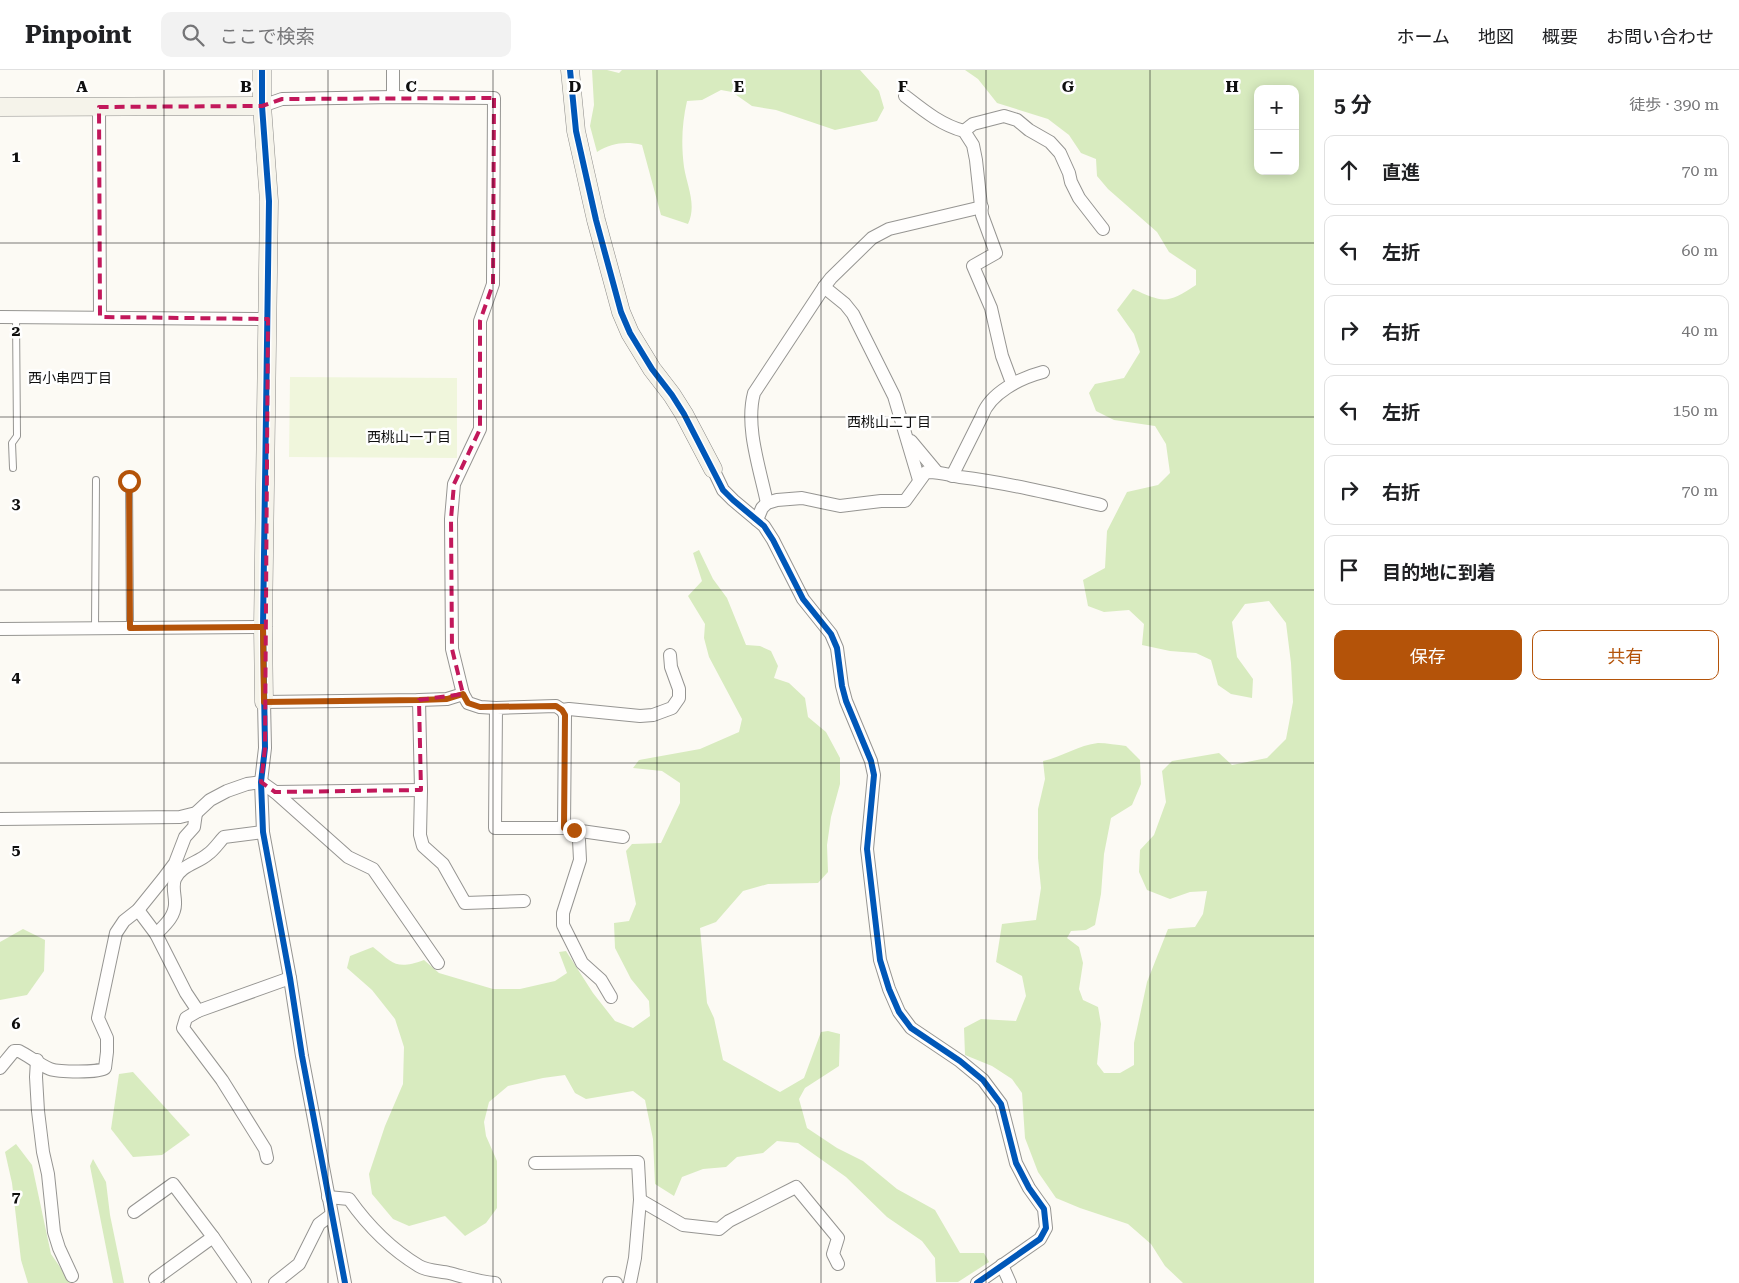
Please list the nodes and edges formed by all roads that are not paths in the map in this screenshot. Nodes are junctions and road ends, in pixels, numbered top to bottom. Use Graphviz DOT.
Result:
graph roads {
  1 [pos="262,70"];
  2 [pos="393,70"];
  3 [pos="570,70"];
  4 [pos="393,96"];
  5 [pos="905,96"];
  6 [pos="262,106"];
  7 [pos="0,107"];
  8 [pos="99,107"];
  9 [pos="964,131"];
  10 [pos="982,208"];
  11 [pos="1103,229"];
  12 [pos="824,287"];
  13 [pos="0,316"];
  14 [pos="16,317"];
  15 [pos="100,317"];
  16 [pos="268,319"];
  17 [pos="1043,372"];
  18 [pos="1012,384"];
  19 [pos="904,431"];
  20 [pos="13,468"];
  21 [pos="713,469"];
  22 [pos="936,471"];
  23 [pos="952,476"];
  24 [pos="96,480"];
  25 [pos="919,480"];
  26 [pos="129,481"];
  27 [pos="767,503"];
  28 [pos="1101,504"];
  29 [pos="757,520"];
  30 [pos="263,627"];
  31 [pos="95,628"];
  32 [pos="130,628"];
  33 [pos="0,629"];
  34 [pos="670,655"];
  35 [pos="463,694"];
  36 [pos="419,700"];
  37 [pos="264,702"];
  38 [pos="496,708"];
  39 [pos="562,710"];
  40 [pos="261,782"];
  41 [pos="421,790"];
  42 [pos="275,792"];
  43 [pos="196,813"];
  44 [pos="0,819"];
  45 [pos="569,829"];
  46 [pos="263,832"];
  47 [pos="623,837"];
  48 [pos="524,901"];
  49 [pos="138,910"];
  50 [pos="156,934"];
  51 [pos="438,963"];
  52 [pos="290,978"];
  53 [pos="611,997"];
  54 [pos="198,1011"];
  55 [pos="37,1060"];
  56 [pos="0,1068"];
  57 [pos="267,1158"];
  58 [pos="534,1163"];
  59 [pos="328,1197"];
  60 [pos="640,1200"];
  61 [pos="134,1212"];
  62 [pos="331,1215"];
  63 [pos="212,1237"];
  64 [pos="838,1264"];
  65 [pos="1002,1265"];
  66 [pos="72,1276"];
  67 [pos="155,1279"];
  68 [pos="245,1283"];
  69 [pos="275,1283"];
  70 [pos="345,1283"];
  71 [pos="495,1283"];
  72 [pos="609,1283"];
  73 [pos="616,1283"];
  74 [pos="630,1283"];
  75 [pos="977,1283"];
  76 [pos="1010,1283"];
  1 -- 6 [label="street"];
  2 -- 4 [label="street"];
  3 -- 21 [label="street"];
  4 -- 6 [label="street"];
  4 -- 35 [label="street"];
  5 -- 9 [label="street"];
  6 -- 8 [label="street"];
  6 -- 16 [label="street"];
  7 -- 8 [label="street"];
  8 -- 15 [label="street"];
  9 -- 10 [label="street"];
  9 -- 11 [label="street"];
  10 -- 12 [label="street"];
  10 -- 18 [label="street"];
  12 -- 19 [label="street"];
  12 -- 27 [label="street"];
  13 -- 14 [label="street"];
  14 -- 15 [label="street"];
  14 -- 20 [label="lane"];
  15 -- 16 [label="street"];
  16 -- 30 [label="street"];
  17 -- 18 [label="street"];
  18 -- 23 [label="street"];
  19 -- 22 [label="street"];
  19 -- 25 [label="street"];
  21 -- 29 [label="street"];
  22 -- 23 [label="street"];
  22 -- 25 [label="street"];
  23 -- 28 [label="street"];
  24 -- 31 [label="lane"];
  25 -- 27 [label="street"];
  26 -- 32 [label="lane"];
  27 -- 29 [label="street"];
  29 -- 65 [label="street"];
  30 -- 32 [label="street"];
  30 -- 37 [label="street"];
  31 -- 32 [label="street"];
  31 -- 33 [label="street"];
  34 -- 39 [label="street"];
  35 -- 36 [label="street"];
  35 -- 38 [label="street"];
  36 -- 37 [label="street"];
  36 -- 41 [label="street"];
  37 -- 40 [label="street"];
  38 -- 39 [label="street"];
  38 -- 45 [label="street"];
  39 -- 45 [label="street"];
  40 -- 42 [label="street"];
  40 -- 43 [label="street"];
  40 -- 46 [label="street"];
  41 -- 42 [label="street"];
  41 -- 48 [label="street"];
  42 -- 51 [label="street"];
  43 -- 44 [label="street"];
  43 -- 49 [label="street"];
  45 -- 47 [label="street"];
  45 -- 53 [label="street"];
  46 -- 50 [label="street"];
  46 -- 52 [label="street"];
  49 -- 50 [label="street"];
  49 -- 55 [label="street"];
  50 -- 54 [label="street"];
  52 -- 54 [label="street"];
  52 -- 59 [label="street"];
  54 -- 57 [label="street"];
  55 -- 56 [label="street"];
  55 -- 66 [label="street"];
  58 -- 60 [label="street"];
  59 -- 62 [label="street"];
  59 -- 71 [label="street"];
  60 -- 64 [label="street"];
  60 -- 74 [label="street"];
  61 -- 63 [label="street"];
  62 -- 69 [label="street"];
  62 -- 70 [label="street"];
  63 -- 67 [label="street"];
  63 -- 68 [label="street"];
  65 -- 75 [label="street"];
  65 -- 76 [label="street"];
  72 -- 73 [label="street"];
}
